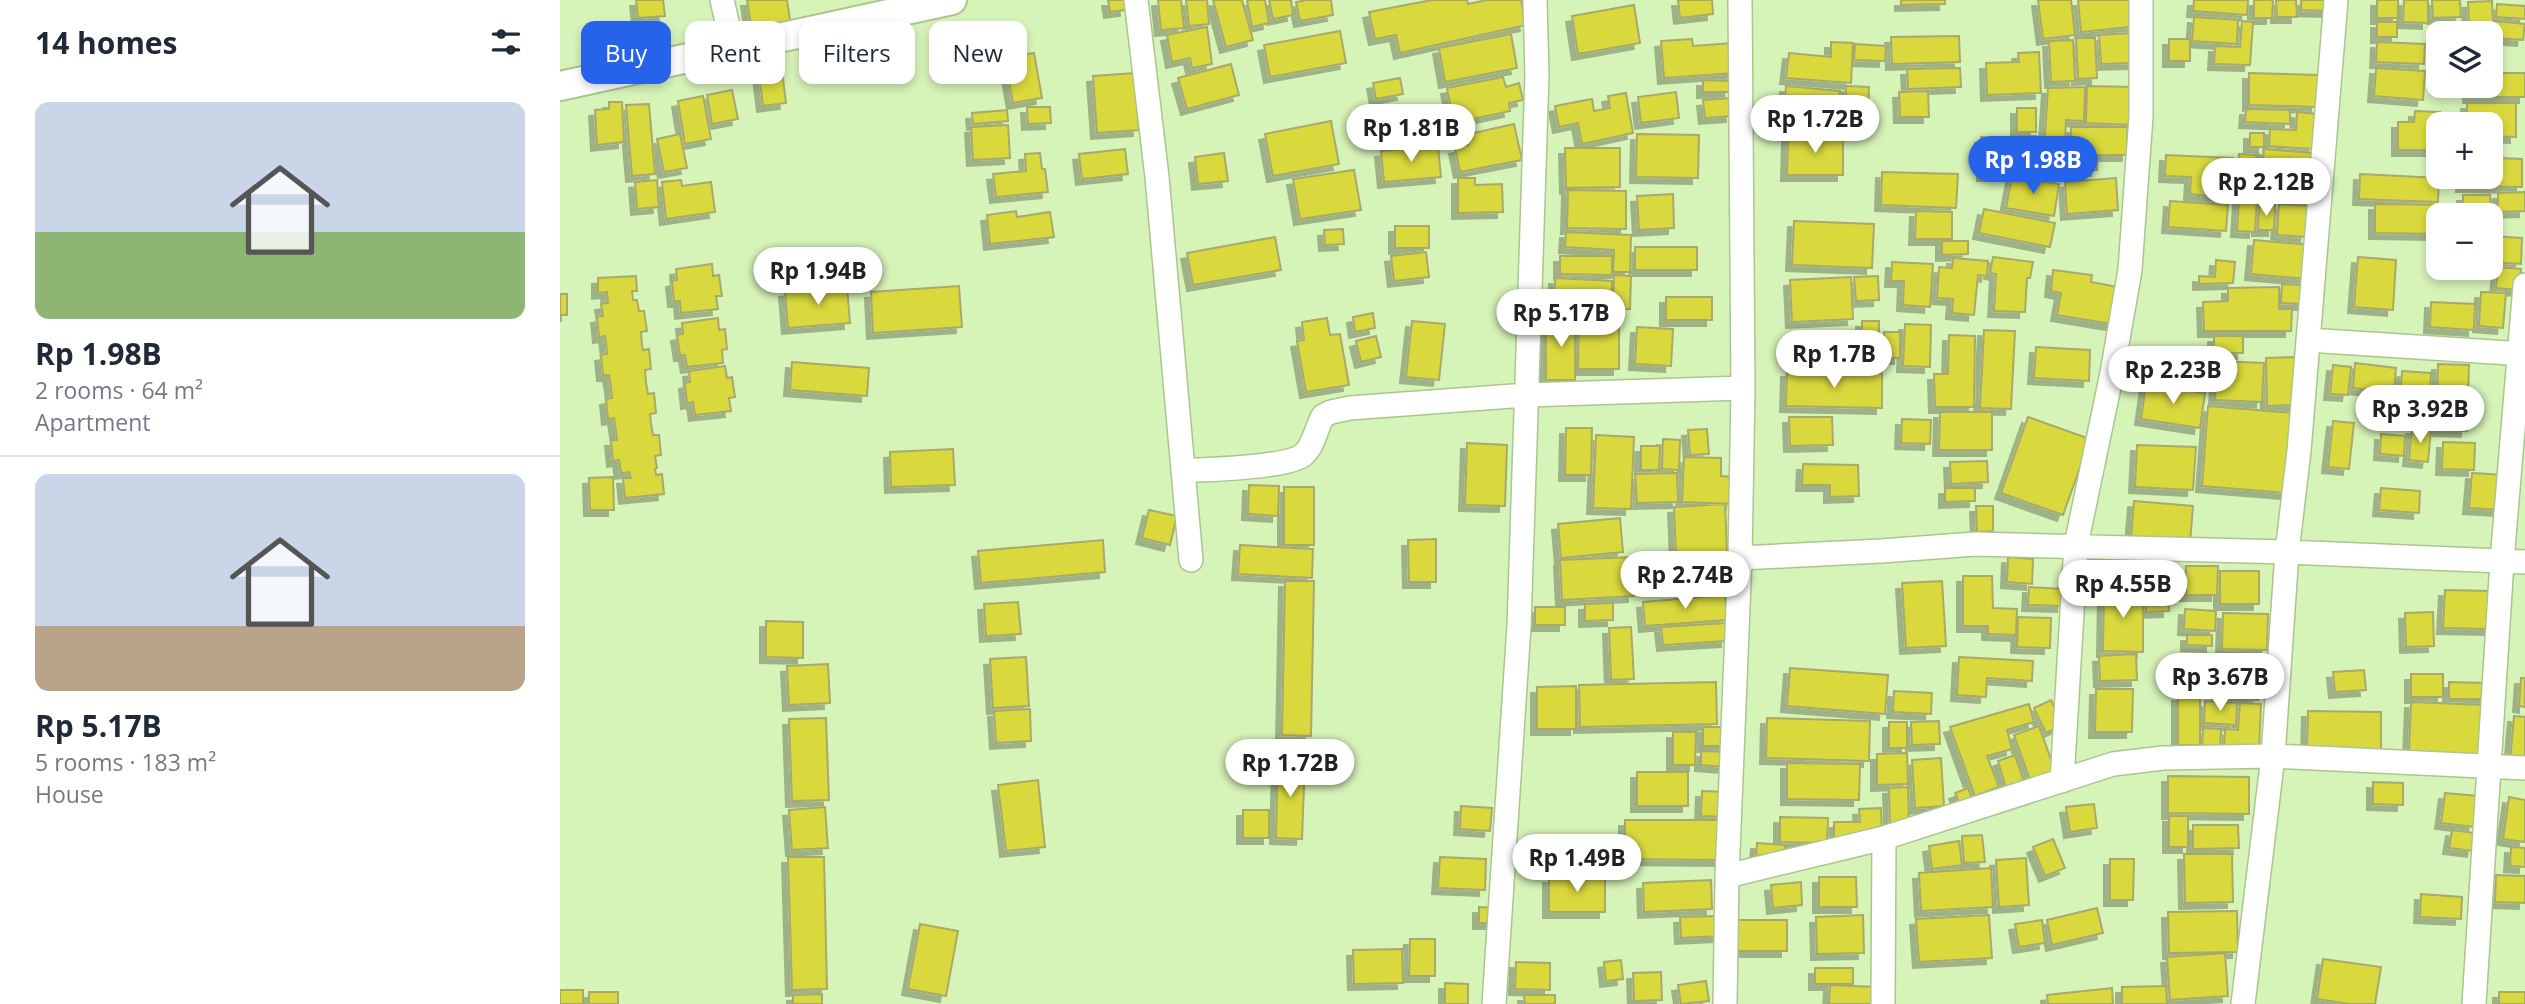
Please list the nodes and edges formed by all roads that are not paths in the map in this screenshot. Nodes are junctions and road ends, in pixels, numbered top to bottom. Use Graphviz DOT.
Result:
graph roads {
  1 [pos="722,0"];
  2 [pos="952,0"];
  3 [pos="1136,0"];
  4 [pos="1535,0"];
  5 [pos="1740,0"];
  6 [pos="2141,0"];
  7 [pos="2336,0"];
  8 [pos="727,21"];
  9 [pos="785,37"];
  10 [pos="685,59"];
  11 [pos="560,86"];
  12 [pos="2525,285"];
  13 [pos="2308,340"];
  14 [pos="2523,354"];
  15 [pos="1743,388"];
  16 [pos="1527,395"];
  17 [pos="1184,471"];
  18 [pos="2076,545"];
  19 [pos="2287,552"];
  20 [pos="1740,558"];
  21 [pos="1191,560"];
  22 [pos="2501,561"];
  23 [pos="2525,562"];
  24 [pos="2273,756"];
  25 [pos="2487,766"];
  26 [pos="2525,768"];
  27 [pos="2062,780"];
  28 [pos="1884,838"];
  29 [pos="1727,876"];
  30 [pos="1494,1004"];
  31 [pos="1725,1004"];
  32 [pos="1883,1004"];
  33 [pos="2243,1004"];
  34 [pos="2474,1004"];
  1 -- 8 [label="street"];
  2 -- 9 [label="street"];
  3 -- 17 [label="street"];
  4 -- 16 [label="street"];
  5 -- 15 [label="street"];
  6 -- 18 [label="street"];
  7 -- 13 [label="street"];
  10 -- 11 [label="street"];
  12 -- 14 [label="street"];
  13 -- 14 [label="street"];
  13 -- 19 [label="street"];
  14 -- 22 [label="street"];
  15 -- 16 [label="street"];
  15 -- 20 [label="street"];
  16 -- 17 [label="street"];
  16 -- 30 [label="street"];
  17 -- 21 [label="street"];
  18 -- 19 [label="street"];
  18 -- 20 [label="street"];
  18 -- 27 [label="street"];
  19 -- 22 [label="street"];
  19 -- 24 [label="street"];
  20 -- 29 [label="street"];
  22 -- 23 [label="street"];
  22 -- 25 [label="street"];
  24 -- 25 [label="street"];
  24 -- 27 [label="street"];
  24 -- 33 [label="street"];
  25 -- 26 [label="street"];
  25 -- 34 [label="street"];
  27 -- 28 [label="street"];
  28 -- 29 [label="street"];
  28 -- 32 [label="street"];
  29 -- 31 [label="street"];
}
